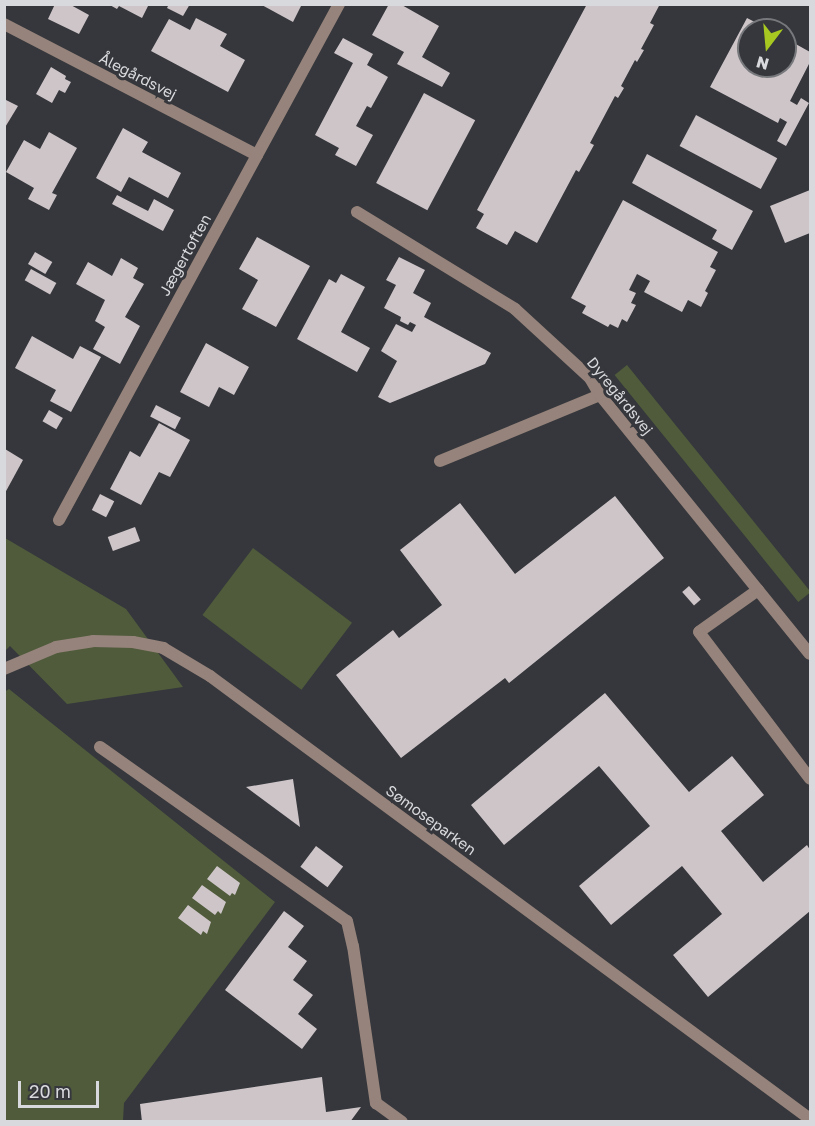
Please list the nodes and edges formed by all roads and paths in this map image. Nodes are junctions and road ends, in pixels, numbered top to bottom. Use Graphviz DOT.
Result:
graph roads {
  1 [pos="339,4"];
  2 [pos="4,24"];
  3 [pos="257,155"];
  4 [pos="357,212"];
  5 [pos="600,395"];
  6 [pos="441,461"];
  7 [pos="59,520"];
  8 [pos="758,590"];
  9 [pos="810,654"];
  10 [pos="4,669"];
  11 [pos="100,747"];
  12 [pos="810,779"];
  13 [pos="810,1119"];
  14 [pos="402,1122"];
  1 -- 3 [label="street, Jægertoften"];
  2 -- 3 [label="street, Ålegårdsvej"];
  3 -- 7 [label="street, Jægertoften"];
  4 -- 5 [label="street, Dyregårdsvej"];
  5 -- 6 [label="street"];
  5 -- 8 [label="street, Dyregårdsvej"];
  8 -- 9 [label="street, Dyregårdsvej"];
  8 -- 12 [label="street"];
  10 -- 13 [label="street, Sømoseparken"];
  11 -- 14 [label="street"];
}
